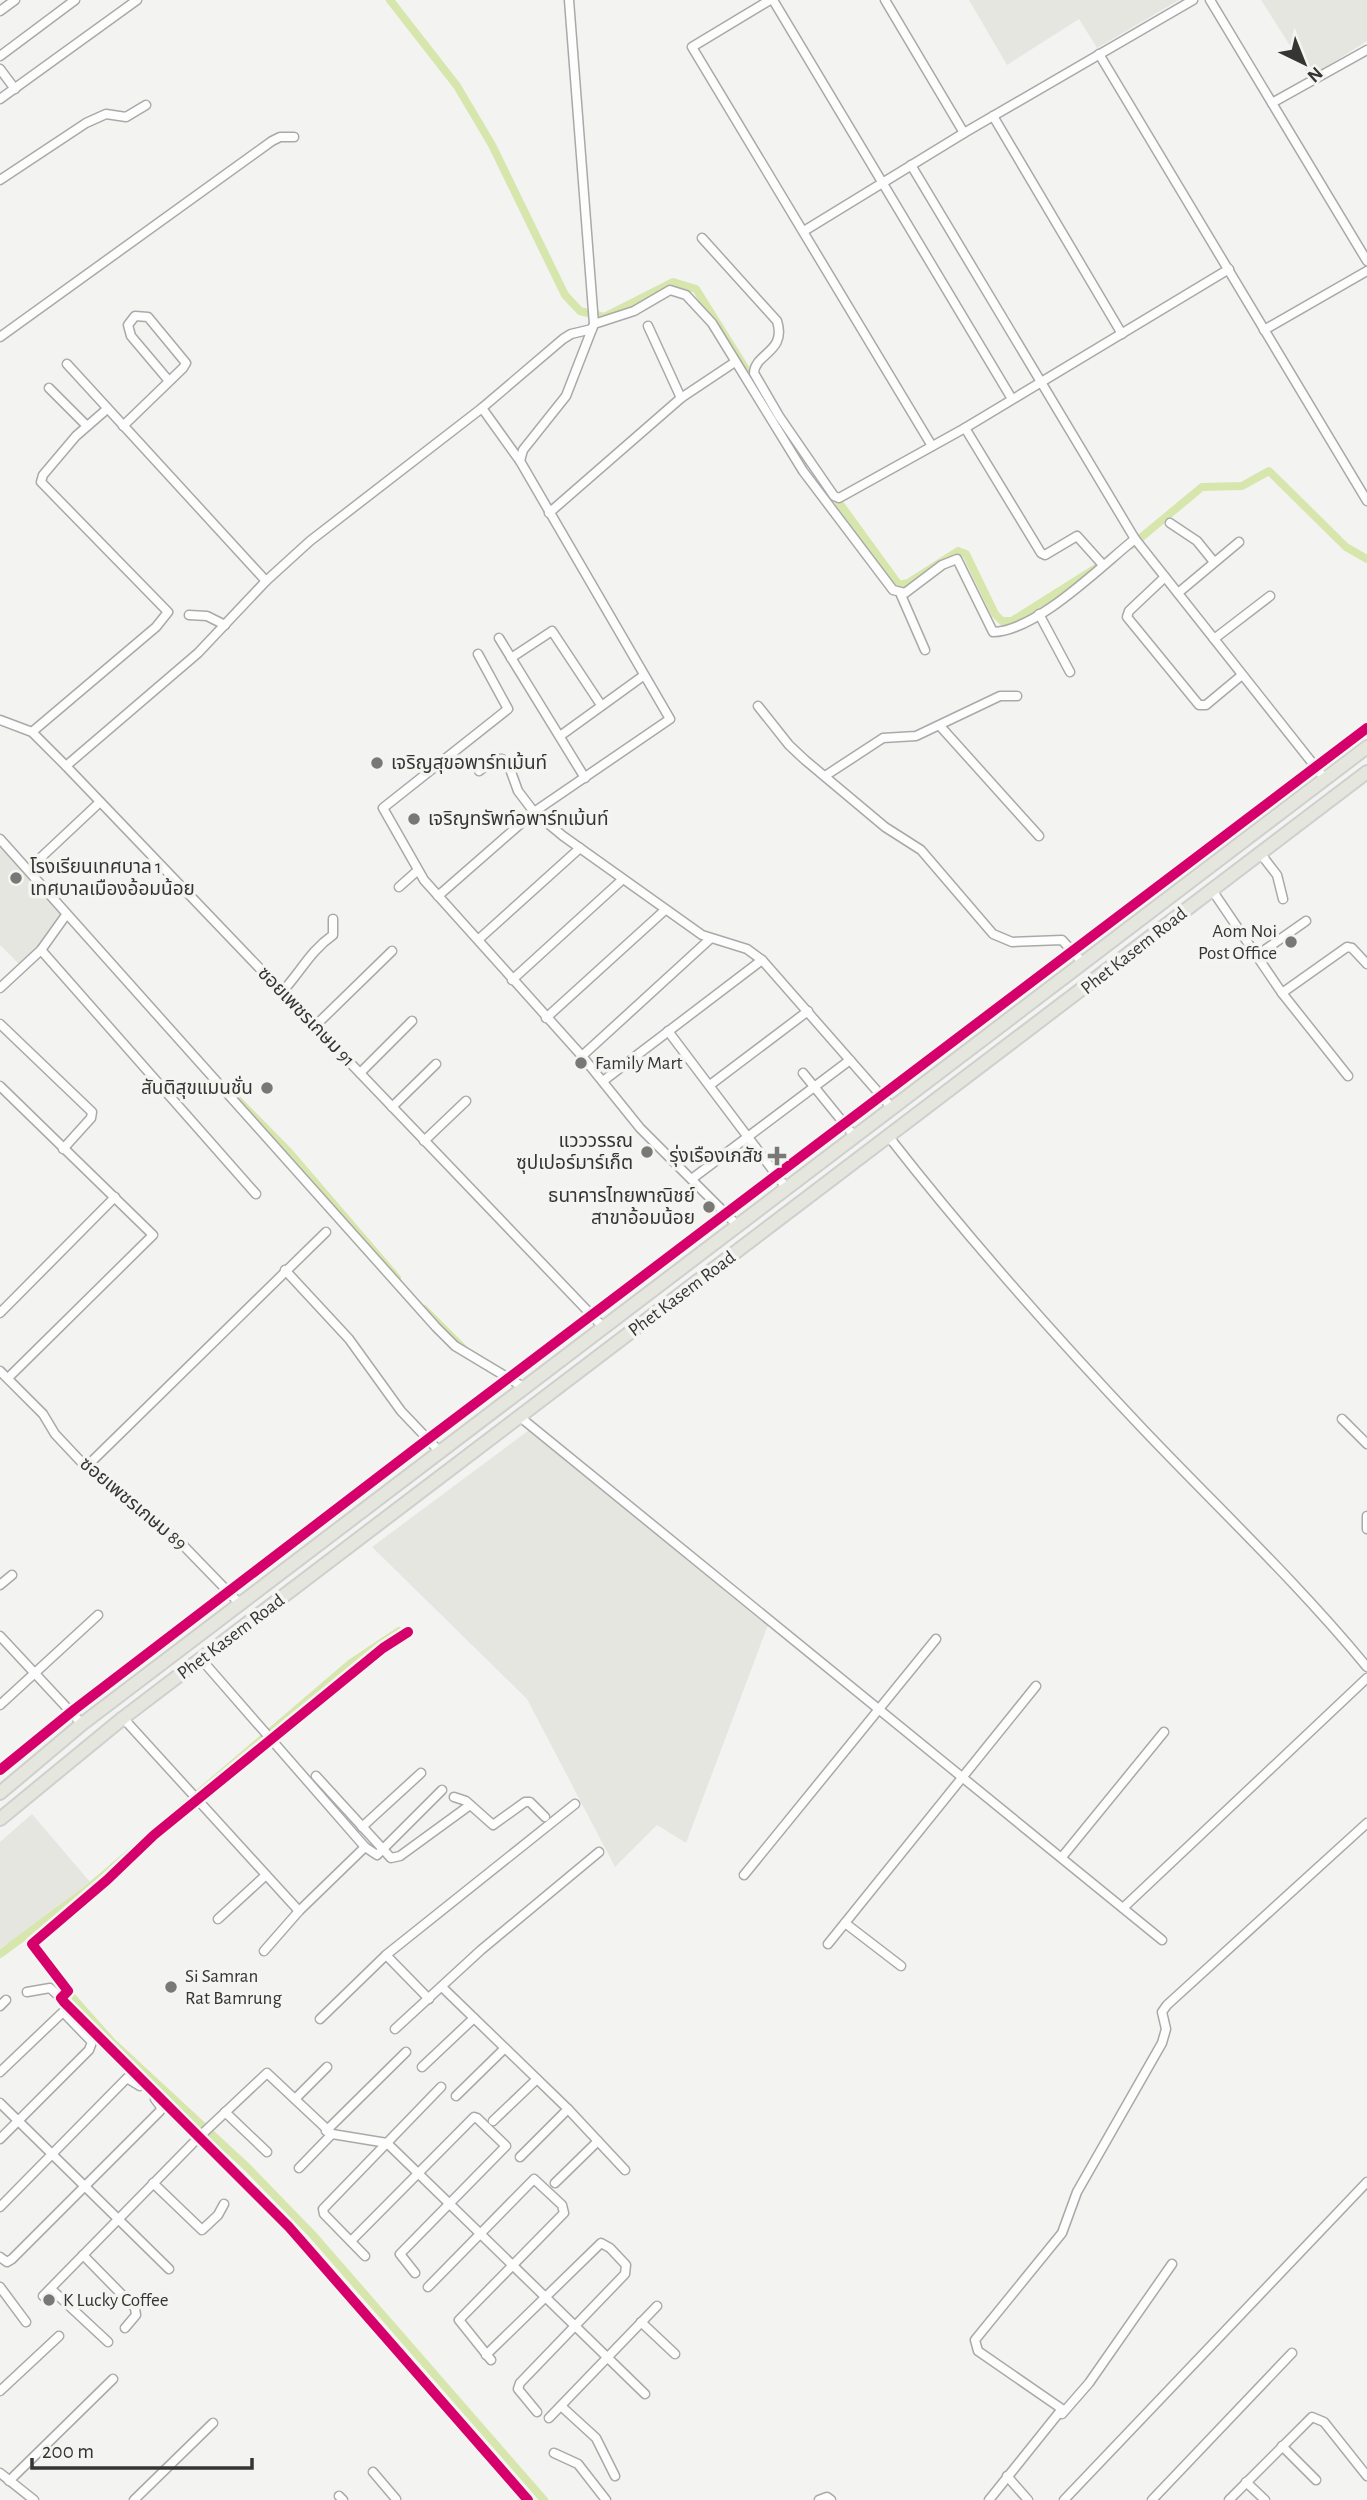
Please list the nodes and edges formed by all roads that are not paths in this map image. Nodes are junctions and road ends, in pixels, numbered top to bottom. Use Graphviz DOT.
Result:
graph roads {
  1 [pos="15,0"];
  2 [pos="75,0"];
  3 [pos="137,0"];
  4 [pos="569,0"];
  5 [pos="772,0"];
  6 [pos="884,0"];
  7 [pos="1193,0"];
  8 [pos="1210,0"];
  9 [pos="0,11"];
  10 [pos="1367,50"];
  11 [pos="1099,54"];
  12 [pos="0,56"];
  13 [pos="0,69"];
  14 [pos="15,89"];
  15 [pos="0,99"];
  16 [pos="1272,103"];
  17 [pos="146,105"];
  18 [pos="993,116"];
  19 [pos="964,133"];
  20 [pos="294,137"];
  21 [pos="911,165"];
  22 [pos="0,180"];
  23 [pos="881,183"];
  24 [pos="804,232"];
  25 [pos="702,238"];
  26 [pos="1367,261"];
  27 [pos="1229,269"];
  28 [pos="1367,271"];
  29 [pos="593,324"];
  30 [pos="648,327"];
  31 [pos="1264,330"];
  32 [pos="1122,334"];
  33 [pos="0,337"];
  34 [pos="735,362"];
  35 [pos="67,365"];
  36 [pos="169,381"];
  37 [pos="1042,381"];
  38 [pos="49,388"];
  39 [pos="681,398"];
  40 [pos="1012,399"];
  41 [pos="482,408"];
  42 [pos="107,409"];
  43 [pos="87,426"];
  44 [pos="123,426"];
  45 [pos="965,428"];
  46 [pos="932,446"];
  47 [pos="520,461"];
  48 [pos="1367,501"];
  49 [pos="549,513"];
  50 [pos="1170,523"];
  51 [pos="1136,541"];
  52 [pos="1239,542"];
  53 [pos="1214,562"];
  54 [pos="1103,565"];
  55 [pos="1165,577"];
  56 [pos="266,581"];
  57 [pos="1178,593"];
  58 [pos="901,595"];
  59 [pos="1270,596"];
  60 [pos="1039,614"];
  61 [pos="189,615"];
  62 [pos="225,625"];
  63 [pos="499,638"];
  64 [pos="1214,639"];
  65 [pos="925,650"];
  66 [pos="478,654"];
  67 [pos="512,658"];
  68 [pos="1070,673"];
  69 [pos="1242,675"];
  70 [pos="643,676"];
  71 [pos="1017,696"];
  72 [pos="601,705"];
  73 [pos="758,706"];
  74 [pos="0,720"];
  75 [pos="940,726"];
  76 [pos="32,732"];
  77 [pos="560,736"];
  78 [pos="1367,747"];
  79 [pos="66,766"];
  80 [pos="479,771"];
  81 [pos="1367,772"];
  82 [pos="825,776"];
  83 [pos="585,778"];
  84 [pos="1325,779"];
  85 [pos="100,802"];
  86 [pos="534,812"];
  87 [pos="1039,836"];
  88 [pos="0,839"];
  89 [pos="580,848"];
  90 [pos="1260,853"];
  91 [pos="35,863"];
  92 [pos="418,871"];
  93 [pos="622,879"];
  94 [pos="399,887"];
  95 [pos="1212,891"];
  96 [pos="439,897"];
  97 [pos="1283,899"];
  98 [pos="665,910"];
  99 [pos="66,915"];
  100 [pos="333,919"];
  101 [pos="1306,921"];
  102 [pos="479,939"];
  103 [pos="709,939"];
  104 [pos="41,950"];
  105 [pos="391,951"];
  106 [pos="1256,956"];
  107 [pos="762,960"];
  108 [pos="1083,963"];
  109 [pos="1367,964"];
  110 [pos="512,980"];
  111 [pos="0,988"];
  112 [pos="281,993"];
  113 [pos="1282,993"];
  114 [pos="808,1012"];
  115 [pos="546,1018"];
  116 [pos="412,1021"];
  117 [pos="0,1024"];
  118 [pos="314,1027"];
  119 [pos="668,1031"];
  120 [pos="582,1056"];
  121 [pos="850,1060"];
  122 [pos="436,1064"];
  123 [pos="360,1073"];
  124 [pos="803,1073"];
  125 [pos="1348,1076"];
  126 [pos="603,1081"];
  127 [pos="0,1086"];
  128 [pos="710,1086"];
  129 [pos="815,1088"];
  130 [pos="466,1101"];
  131 [pos="392,1107"];
  132 [pos="892,1108"];
  133 [pos="748,1137"];
  134 [pos="855,1137"];
  135 [pos="889,1137"];
  136 [pos="424,1141"];
  137 [pos="63,1149"];
  138 [pos="693,1178"];
  139 [pos="787,1189"];
  140 [pos="256,1194"];
  141 [pos="115,1197"];
  142 [pos="737,1225"];
  143 [pos="326,1232"];
  144 [pos="285,1270"];
  145 [pos="0,1313"];
  146 [pos="604,1328"];
  147 [pos="0,1371"];
  148 [pos="8,1378"];
  149 [pos="525,1388"];
  150 [pos="520,1417"];
  151 [pos="1342,1419"];
  152 [pos="1367,1444"];
  153 [pos="441,1453"];
  154 [pos="86,1467"];
  155 [pos="1367,1516"];
  156 [pos="1367,1529"];
  157 [pos="12,1575"];
  158 [pos="0,1585"];
  159 [pos="241,1605"];
  160 [pos="98,1615"];
  161 [pos="408,1632"];
  162 [pos="936,1639"];
  163 [pos="2,1641"];
  164 [pos="201,1659"];
  165 [pos="1367,1667"];
  166 [pos="34,1673"];
  167 [pos="1367,1678"];
  168 [pos="1037,1686"];
  169 [pos="0,1705"];
  170 [pos="878,1708"];
  171 [pos="123,1718"];
  172 [pos="82,1724"];
  173 [pos="1164,1732"];
  174 [pos="268,1737"];
  175 [pos="40,1758"];
  176 [pos="55,1773"];
  177 [pos="421,1773"];
  178 [pos="316,1776"];
  179 [pos="962,1776"];
  180 [pos="442,1790"];
  181 [pos="0,1793"];
  182 [pos="195,1796"];
  183 [pos="454,1797"];
  184 [pos="575,1804"];
  185 [pos="470,1805"];
  186 [pos="545,1817"];
  187 [pos="0,1819"];
  188 [pos="1367,1823"];
  189 [pos="362,1827"];
  190 [pos="365,1847"];
  191 [pos="382,1850"];
  192 [pos="598,1852"];
  193 [pos="1062,1857"];
  194 [pos="266,1875"];
  195 [pos="744,1875"];
  196 [pos="1123,1908"];
  197 [pos="299,1911"];
  198 [pos="218,1919"];
  199 [pos="845,1923"];
  200 [pos="1162,1940"];
  201 [pos="828,1944"];
  202 [pos="264,1951"];
  203 [pos="386,1955"];
  204 [pos="901,1966"];
  205 [pos="442,1987"];
  206 [pos="27,1992"];
  207 [pos="64,1995"];
  208 [pos="429,1998"];
  209 [pos="474,2018"];
  210 [pos="320,2019"];
  211 [pos="396,2029"];
  212 [pos="505,2048"];
  213 [pos="406,2052"];
  214 [pos="327,2067"];
  215 [pos="422,2067"];
  216 [pos="0,2072"];
  217 [pos="537,2079"];
  218 [pos="442,2087"];
  219 [pos="456,2096"];
  220 [pos="295,2099"];
  221 [pos="0,2103"];
  222 [pos="568,2109"];
  223 [pos="225,2112"];
  224 [pos="18,2120"];
  225 [pos="493,2121"];
  226 [pos="329,2133"];
  227 [pos="200,2136"];
  228 [pos="0,2139"];
  229 [pos="598,2141"];
  230 [pos="387,2143"];
  231 [pos="267,2152"];
  232 [pos="52,2153"];
  233 [pos="520,2157"];
  234 [pos="299,2168"];
  235 [pos="625,2170"];
  236 [pos="418,2173"];
  237 [pos="1367,2182"];
  238 [pos="153,2183"];
  239 [pos="555,2183"];
  240 [pos="83,2185"];
  241 [pos="224,2204"];
  242 [pos="450,2204"];
  243 [pos="0,2207"];
  244 [pos="119,2218"];
  245 [pos="481,2234"];
  246 [pos="351,2241"];
  247 [pos="83,2255"];
  248 [pos="365,2256"];
  249 [pos="0,2257"];
  250 [pos="1172,2264"];
  251 [pos="512,2265"];
  252 [pos="169,2269"];
  253 [pos="415,2273"];
  254 [pos="0,2287"];
  255 [pos="428,2287"];
  256 [pos="51,2288"];
  257 [pos="43,2296"];
  258 [pos="544,2296"];
  259 [pos="657,2306"];
  260 [pos="26,2322"];
  261 [pos="641,2322"];
  262 [pos="575,2325"];
  263 [pos="125,2328"];
  264 [pos="59,2336"];
  265 [pos="107,2342"];
  266 [pos="1292,2353"];
  267 [pos="675,2354"];
  268 [pos="607,2357"];
  269 [pos="113,2379"];
  270 [pos="0,2391"];
  271 [pos="645,2394"];
  272 [pos="561,2406"];
  273 [pos="537,2412"];
  274 [pos="1061,2414"];
  275 [pos="549,2418"];
  276 [pos="213,2423"];
  277 [pos="1282,2446"];
  278 [pos="554,2453"];
  279 [pos="373,2472"];
  280 [pos="0,2473"];
  281 [pos="615,2476"];
  282 [pos="1007,2476"];
  283 [pos="1367,2476"];
  284 [pos="9,2480"];
  285 [pos="1316,2480"];
  286 [pos="1246,2482"];
  287 [pos="398,2498"];
  288 [pos="34,2500"];
  289 [pos="134,2500"];
  290 [pos="528,2500"];
  291 [pos="606,2500"];
  292 [pos="819,2500"];
  293 [pos="831,2500"];
  294 [pos="989,2500"];
  295 [pos="1028,2500"];
  296 [pos="1064,2500"];
  297 [pos="1152,2500"];
  298 [pos="1229,2500"];
  299 [pos="1265,2500"];
  1 -- 9 [label="street"];
  2 -- 12 [label="street"];
  3 -- 14 [label="street"];
  4 -- 29 [label="street"];
  5 -- 23 [label="street"];
  5 -- 24 [label="street"];
  6 -- 19 [label="street"];
  7 -- 11 [label="street"];
  8 -- 16 [label="street"];
  10 -- 16 [label="street"];
  11 -- 18 [label="street"];
  11 -- 27 [label="street"];
  13 -- 14 [label="street"];
  14 -- 15 [label="street"];
  16 -- 26 [label="street"];
  17 -- 22 [label="street"];
  18 -- 19 [label="street"];
  18 -- 32 [label="street"];
  19 -- 21 [label="street"];
  20 -- 33 [label="street"];
  21 -- 23 [label="street"];
  21 -- 37 [label="street"];
  23 -- 24 [label="street"];
  23 -- 40 [label="street"];
  24 -- 46 [label="street"];
  25 -- 46 [label="street"];
  27 -- 31 [label="street"];
  27 -- 32 [label="street"];
  28 -- 31 [label="street"];
  29 -- 34 [label="street"];
  29 -- 41 [label="street"];
  29 -- 47 [label="street"];
  30 -- 39 [label="street"];
  31 -- 48 [label="street"];
  32 -- 37 [label="street"];
  34 -- 39 [label="street"];
  34 -- 58 [label="street"];
  35 -- 42 [label="street"];
  36 -- 36 [label="street"];
  36 -- 44 [label="street"];
  37 -- 40 [label="street"];
  37 -- 51 [label="street"];
  38 -- 43 [label="street"];
  39 -- 49 [label="street"];
  40 -- 45 [label="street"];
  41 -- 47 [label="street"];
  41 -- 56 [label="street"];
  42 -- 43 [label="street"];
  42 -- 44 [label="street"];
  43 -- 76 [label="street"];
  44 -- 56 [label="street"];
  45 -- 46 [label="street"];
  45 -- 54 [label="street"];
  47 -- 49 [label="street"];
  49 -- 70 [label="street"];
  50 -- 53 [label="street"];
  51 -- 54 [label="street"];
  51 -- 55 [label="street"];
  52 -- 53 [label="street"];
  53 -- 57 [label="street"];
  54 -- 60 [label="street"];
  55 -- 57 [label="street"];
  55 -- 69 [label="street"];
  56 -- 62 [label="street"];
  57 -- 64 [label="street"];
  58 -- 60 [label="street"];
  58 -- 65 [label="street"];
  59 -- 64 [label="street"];
  60 -- 68 [label="street"];
  61 -- 62 [label="street"];
  62 -- 79 [label="street"];
  63 -- 67 [label="street"];
  64 -- 69 [label="street"];
  66 -- 92 [label="street"];
  67 -- 72 [label="street"];
  67 -- 77 [label="street"];
  69 -- 84 [label="street"];
  70 -- 72 [label="street"];
  70 -- 83 [label="street"];
  71 -- 75 [label="street"];
  72 -- 77 [label="street"];
  73 -- 82 [label="street"];
  74 -- 76 [label="street, ซอยเพชรเกษม 91"];
  75 -- 82 [label="street"];
  75 -- 87 [label="street"];
  76 -- 79 [label="street, ซอยเพชรเกษม 91"];
  77 -- 83 [label="street"];
  78 -- 84 [label="main road, Phet Kasem Road"];
  79 -- 85 [label="street, ซอยเพชรเกษม 91"];
  80 -- 86 [label="street"];
  81 -- 90 [label="main road, Phet Kasem Road"];
  82 -- 108 [label="street"];
  83 -- 86 [label="street"];
  84 -- 108 [label="main road, Phet Kasem Road"];
  85 -- 91 [label="street"];
  85 -- 112 [label="street, ซอยเพชรเกษม 91"];
  86 -- 89 [label="street"];
  86 -- 96 [label="street"];
  88 -- 99 [label="street"];
  89 -- 93 [label="street"];
  89 -- 102 [label="street"];
  90 -- 95 [label="main road, Phet Kasem Road"];
  90 -- 97 [label="street"];
  92 -- 94 [label="street"];
  92 -- 96 [label="street"];
  93 -- 98 [label="street"];
  93 -- 110 [label="street"];
  95 -- 106 [label="street"];
  95 -- 135 [label="main road, Phet Kasem Road"];
  96 -- 102 [label="street"];
  98 -- 103 [label="street"];
  98 -- 115 [label="street"];
  99 -- 104 [label="street"];
  99 -- 149 [label="street"];
  100 -- 112 [label="street"];
  101 -- 106 [label="street"];
  102 -- 110 [label="street"];
  103 -- 107 [label="street"];
  103 -- 120 [label="street"];
  104 -- 111 [label="street"];
  104 -- 140 [label="street"];
  105 -- 118 [label="street"];
  106 -- 113 [label="street"];
  107 -- 114 [label="street"];
  107 -- 119 [label="street"];
  108 -- 132 [label="main road, Phet Kasem Road"];
  109 -- 113 [label="street"];
  110 -- 115 [label="street"];
  112 -- 118 [label="street, ซอยเพชรเกษม 91"];
  113 -- 125 [label="street"];
  114 -- 121 [label="street"];
  114 -- 128 [label="street"];
  115 -- 120 [label="street"];
  116 -- 123 [label="street"];
  117 -- 137 [label="street"];
  118 -- 123 [label="street, ซอยเพชรเกษม 91"];
  119 -- 126 [label="street"];
  119 -- 128 [label="street"];
  120 -- 126 [label="street"];
  121 -- 129 [label="street"];
  121 -- 132 [label="street"];
  122 -- 131 [label="street"];
  123 -- 131 [label="street, ซอยเพชรเกษม 91"];
  124 -- 129 [label="street"];
  126 -- 138 [label="street"];
  127 -- 137 [label="street"];
  128 -- 133 [label="street"];
  129 -- 133 [label="street"];
  129 -- 134 [label="street"];
  130 -- 136 [label="street"];
  131 -- 136 [label="street, ซอยเพชรเกษม 91"];
  132 -- 134 [label="main road, Phet Kasem Road"];
  133 -- 138 [label="street"];
  133 -- 139 [label="street"];
  134 -- 139 [label="main road, Phet Kasem Road"];
  135 -- 150 [label="main road, Phet Kasem Road"];
  135 -- 165 [label="street"];
  136 -- 146 [label="street, ซอยเพชรเกษม 91"];
  137 -- 141 [label="street"];
  138 -- 142 [label="street"];
  139 -- 142 [label="main road, Phet Kasem Road"];
  141 -- 145 [label="street"];
  141 -- 148 [label="street"];
  142 -- 146 [label="main road, Phet Kasem Road"];
  143 -- 144 [label="street"];
  144 -- 153 [label="street"];
  144 -- 154 [label="street"];
  146 -- 149 [label="main road, Phet Kasem Road"];
  147 -- 148 [label="street, ซอยเพชรเกษม 89"];
  148 -- 154 [label="street, ซอยเพชรเกษม 89"];
  149 -- 153 [label="main road, Phet Kasem Road"];
  150 -- 164 [label="main road, Phet Kasem Road"];
  150 -- 170 [label="street"];
  151 -- 152 [label="street"];
  153 -- 159 [label="main road, Phet Kasem Road"];
  154 -- 159 [label="street, ซอยเพชรเกษม 89"];
  155 -- 156 [label="street"];
  157 -- 158 [label="street"];
  159 -- 172 [label="main road, Phet Kasem Road"];
  160 -- 166 [label="street"];
  161 -- 174 [label="street"];
  162 -- 170 [label="street"];
  163 -- 166 [label="street"];
  164 -- 171 [label="main road, Phet Kasem Road"];
  164 -- 174 [label="street"];
  166 -- 169 [label="street"];
  166 -- 172 [label="street"];
  167 -- 196 [label="street"];
  168 -- 179 [label="street"];
  170 -- 179 [label="street"];
  170 -- 195 [label="street"];
  171 -- 176 [label="main road, Phet Kasem Road"];
  171 -- 182 [label="street"];
  172 -- 175 [label="main road, Phet Kasem Road"];
  173 -- 193 [label="street"];
  174 -- 182 [label="street"];
  174 -- 190 [label="street"];
  175 -- 176 [label="main road"];
  175 -- 181 [label="main road, Phet Kasem Road"];
  176 -- 187 [label="main road, Phet Kasem Road"];
  177 -- 189 [label="street"];
  178 -- 189 [label="street"];
  179 -- 193 [label="street"];
  179 -- 199 [label="street"];
  180 -- 191 [label="street"];
  182 -- 194 [label="street"];
  182 -- 207 [label="street"];
  183 -- 185 [label="street"];
  184 -- 203 [label="street"];
  185 -- 186 [label="street"];
  185 -- 191 [label="street"];
  188 -- 274 [label="street"];
  189 -- 191 [label="street"];
  190 -- 191 [label="street"];
  190 -- 197 [label="street"];
  192 -- 205 [label="street"];
  193 -- 196 [label="street"];
  194 -- 197 [label="street"];
  194 -- 198 [label="street"];
  196 -- 200 [label="street"];
  197 -- 202 [label="street"];
  199 -- 201 [label="street"];
  199 -- 204 [label="street"];
  203 -- 208 [label="street"];
  203 -- 210 [label="street"];
  205 -- 208 [label="street"];
  205 -- 209 [label="street"];
  206 -- 207 [label="street"];
  207 -- 227 [label="street"];
  208 -- 211 [label="street"];
  209 -- 212 [label="street"];
  209 -- 215 [label="street"];
  212 -- 217 [label="street"];
  212 -- 219 [label="street"];
  213 -- 226 [label="street"];
  214 -- 220 [label="street"];
  216 -- 224 [label="street"];
  217 -- 222 [label="street"];
  217 -- 225 [label="street"];
  218 -- 230 [label="street"];
  220 -- 223 [label="street"];
  220 -- 226 [label="street"];
  221 -- 224 [label="street"];
  222 -- 229 [label="street"];
  222 -- 233 [label="street"];
  223 -- 227 [label="street"];
  223 -- 231 [label="street"];
  224 -- 228 [label="street"];
  224 -- 232 [label="street"];
  226 -- 230 [label="street"];
  226 -- 234 [label="street"];
  227 -- 238 [label="street"];
  227 -- 290 [label="street"];
  229 -- 235 [label="street"];
  229 -- 239 [label="street"];
  230 -- 236 [label="street"];
  230 -- 246 [label="street"];
  232 -- 240 [label="street"];
  232 -- 240 [label="street"];
  232 -- 243 [label="street"];
  236 -- 242 [label="street"];
  236 -- 242 [label="street"];
  236 -- 246 [label="street"];
  237 -- 296 [label="street"];
  238 -- 241 [label="street"];
  238 -- 244 [label="street"];
  240 -- 244 [label="street"];
  240 -- 249 [label="street"];
  242 -- 245 [label="street"];
  242 -- 253 [label="street"];
  244 -- 247 [label="street"];
  244 -- 252 [label="street"];
  245 -- 251 [label="street"];
  245 -- 251 [label="street"];
  245 -- 255 [label="street"];
  246 -- 248 [label="street"];
  247 -- 256 [label="street"];
  247 -- 263 [label="street"];
  250 -- 274 [label="street"];
  251 -- 258 [label="street"];
  251 -- 258 [label="street"];
  254 -- 260 [label="street"];
  256 -- 257 [label="street"];
  256 -- 265 [label="street"];
  258 -- 262 [label="street"];
  258 -- 262 [label="street"];
  259 -- 261 [label="street"];
  261 -- 267 [label="street"];
  261 -- 268 [label="street"];
  262 -- 268 [label="street"];
  262 -- 273 [label="street"];
  264 -- 270 [label="street"];
  266 -- 297 [label="street"];
  268 -- 271 [label="street"];
  268 -- 272 [label="street"];
  269 -- 284 [label="street"];
  272 -- 275 [label="street"];
  272 -- 281 [label="street"];
  274 -- 282 [label="street"];
  276 -- 289 [label="street"];
  277 -- 283 [label="street"];
  277 -- 285 [label="street"];
  277 -- 286 [label="street"];
  278 -- 291 [label="street"];
  279 -- 287 [label="street"];
  280 -- 284 [label="street"];
  282 -- 294 [label="street"];
  282 -- 295 [label="street"];
  284 -- 288 [label="street"];
  286 -- 298 [label="street"];
  286 -- 299 [label="street"];
  292 -- 293 [label="street"];
}
